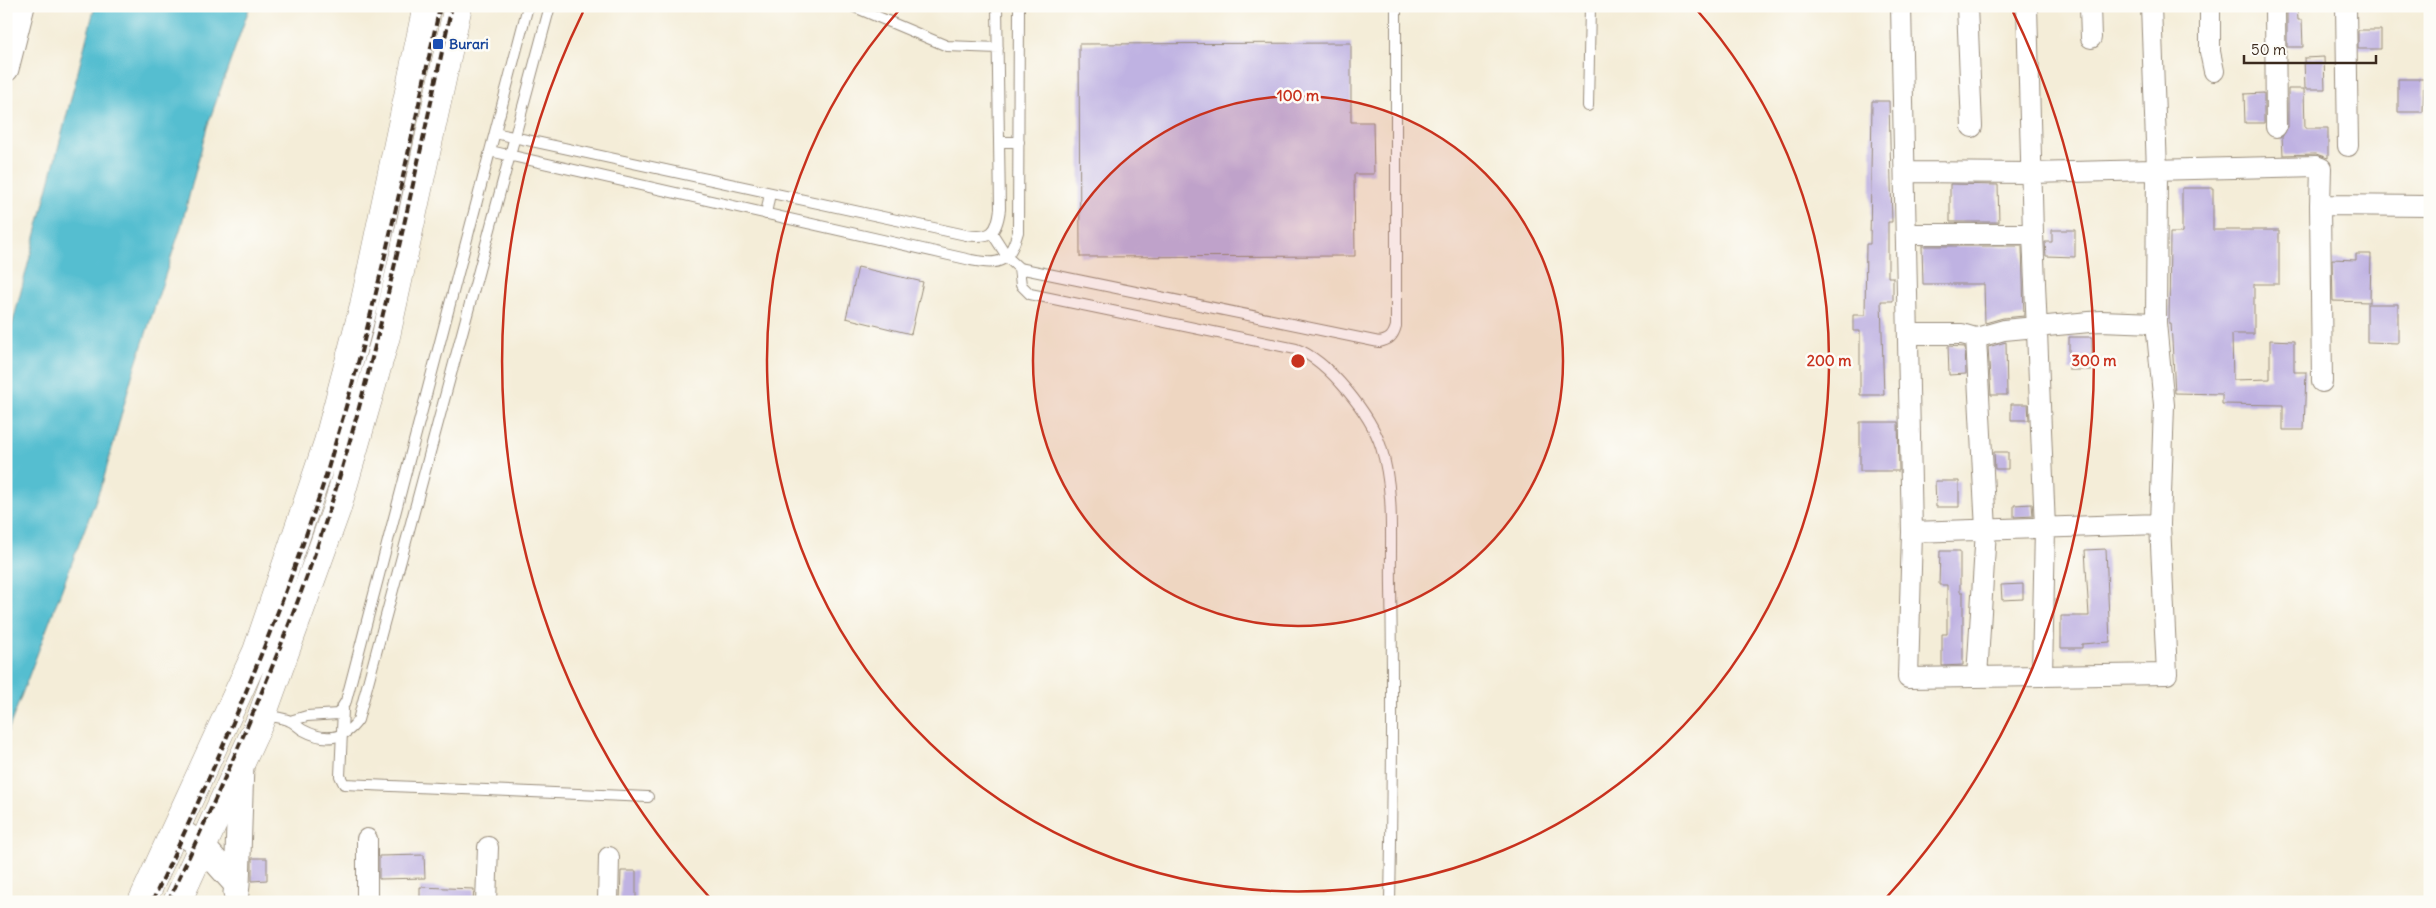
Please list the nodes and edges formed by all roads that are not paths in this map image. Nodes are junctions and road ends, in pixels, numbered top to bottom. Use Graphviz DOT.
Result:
graph roads {
  1 [pos="22,6"];
  2 [pos="427,6"];
  3 [pos="458,6"];
  4 [pos="528,6"];
  5 [pos="550,6"];
  6 [pos="852,6"];
  7 [pos="997,6"];
  8 [pos="1019,6"];
  9 [pos="1396,6"];
  10 [pos="1590,6"];
  11 [pos="1901,6"];
  12 [pos="1967,6"];
  13 [pos="2027,6"];
  14 [pos="2090,6"];
  15 [pos="2151,6"];
  16 [pos="2210,6"];
  17 [pos="2274,6"];
  18 [pos="2346,6"];
  19 [pos="2091,38"];
  20 [pos="998,48"];
  21 [pos="6,69"];
  22 [pos="2214,71"];
  23 [pos="1588,106"];
  24 [pos="1972,127"];
  25 [pos="2276,127"];
  26 [pos="495,133"];
  27 [pos="515,137"];
  28 [pos="999,142"];
  29 [pos="1019,142"];
  30 [pos="2348,146"];
  31 [pos="490,151"];
  32 [pos="510,156"];
  33 [pos="2157,170"];
  34 [pos="1905,172"];
  35 [pos="2031,173"];
  36 [pos="770,193"];
  37 [pos="2320,205"];
  38 [pos="2430,206"];
  39 [pos="766,214"];
  40 [pos="992,233"];
  41 [pos="1906,234"];
  42 [pos="2033,234"];
  43 [pos="1008,258"];
  44 [pos="1019,268"];
  45 [pos="2156,323"];
  46 [pos="2038,327"];
  47 [pos="1908,334"];
  48 [pos="1976,338"];
  49 [pos="2322,382"];
  50 [pos="2160,524"];
  51 [pos="2045,528"];
  52 [pos="1986,530"];
  53 [pos="1912,532"];
  54 [pos="2042,676"];
  55 [pos="1978,677"];
  56 [pos="343,709"];
  57 [pos="262,715"];
  58 [pos="290,721"];
  59 [pos="343,735"];
  60 [pos="241,763"];
  61 [pos="648,797"];
  62 [pos="177,829"];
  63 [pos="367,838"];
  64 [pos="203,847"];
  65 [pos="488,847"];
  66 [pos="608,857"];
  67 [pos="236,893"];
  68 [pos="142,902"];
  69 [pos="176,902"];
  70 [pos="367,902"];
  71 [pos="486,902"];
  72 [pos="608,902"];
  73 [pos="1390,902"];
  1 -- 21 [label="street"];
  2 -- 62 [label="main road"];
  3 -- 57 [label="main road"];
  4 -- 26 [label="lane"];
  5 -- 27 [label="lane"];
  6 -- 20 [label="lane"];
  7 -- 20 [label="lane"];
  8 -- 29 [label="lane"];
  9 -- 44 [label="lane"];
  10 -- 23 [label="lane"];
  11 -- 34 [label="street"];
  12 -- 24 [label="street"];
  13 -- 35 [label="street"];
  14 -- 19 [label="street"];
  15 -- 33 [label="street"];
  16 -- 22 [label="street"];
  17 -- 25 [label="street"];
  18 -- 30 [label="street"];
  20 -- 28 [label="lane"];
  26 -- 27 [label="lane"];
  26 -- 31 [label="lane"];
  27 -- 32 [label="lane"];
  27 -- 36 [label="lane"];
  28 -- 29 [label="lane"];
  28 -- 40 [label="lane"];
  29 -- 43 [label="lane"];
  31 -- 32 [label="lane"];
  31 -- 56 [label="lane"];
  32 -- 39 [label="lane"];
  32 -- 59 [label="lane"];
  33 -- 35 [label="street"];
  33 -- 37 [label="street"];
  33 -- 45 [label="street"];
  34 -- 35 [label="street"];
  34 -- 41 [label="street"];
  35 -- 42 [label="street"];
  36 -- 39 [label="lane"];
  36 -- 40 [label="lane"];
  37 -- 38 [label="street"];
  37 -- 49 [label="street"];
  39 -- 43 [label="lane"];
  40 -- 43 [label="lane"];
  41 -- 42 [label="street"];
  41 -- 47 [label="street"];
  42 -- 46 [label="street"];
  43 -- 44 [label="lane"];
  44 -- 73 [label="lane"];
  45 -- 46 [label="street"];
  45 -- 50 [label="street"];
  46 -- 48 [label="street"];
  46 -- 51 [label="street"];
  47 -- 48 [label="street"];
  47 -- 53 [label="street"];
  48 -- 52 [label="street"];
  50 -- 51 [label="street"];
  50 -- 54 [label="street"];
  51 -- 52 [label="street"];
  51 -- 54 [label="street"];
  52 -- 53 [label="street"];
  52 -- 55 [label="street"];
  53 -- 55 [label="street"];
  54 -- 55 [label="street"];
  56 -- 58 [label="lane"];
  56 -- 59 [label="lane"];
  57 -- 58 [label="lane"];
  57 -- 60 [label="main road"];
  58 -- 59 [label="lane"];
  59 -- 61 [label="lane"];
  60 -- 64 [label="main road"];
  60 -- 67 [label="street"];
  62 -- 64 [label="street"];
  62 -- 68 [label="main road"];
  63 -- 70 [label="street"];
  64 -- 67 [label="street"];
  64 -- 69 [label="main road"];
  65 -- 71 [label="street"];
  66 -- 72 [label="street"];
}
